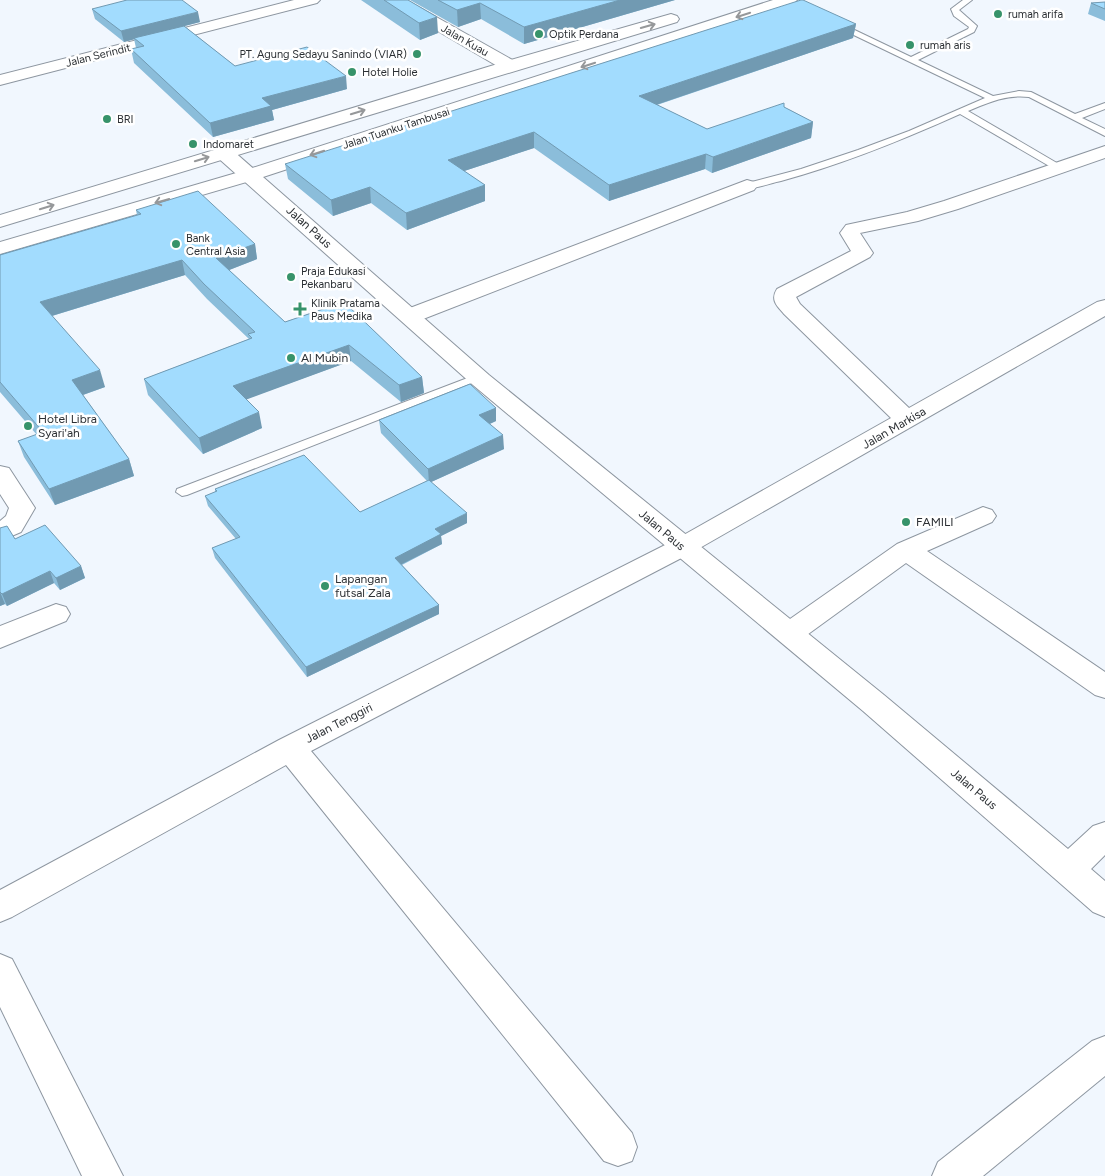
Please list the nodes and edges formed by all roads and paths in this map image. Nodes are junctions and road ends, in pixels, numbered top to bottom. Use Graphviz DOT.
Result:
graph roads {
  1 [pos="312,0"];
  2 [pos="395,0"];
  3 [pos="738,0"];
  4 [pos="968,0"];
  5 [pos="790,2"];
  6 [pos="831,22"];
  7 [pos="912,60"];
  8 [pos="510,66"];
  9 [pos="0,80"];
  10 [pos="993,99"];
  11 [pos="1105,106"];
  12 [pos="961,111"];
  13 [pos="1076,117"];
  14 [pos="1105,133"];
  15 [pos="1105,152"];
  16 [pos="224,153"];
  17 [pos="1058,168"];
  18 [pos="250,175"];
  19 [pos="747,186"];
  20 [pos="0,221"];
  21 [pos="0,248"];
  22 [pos="1102,313"];
  23 [pos="410,316"];
  24 [pos="478,377"];
  25 [pos="907,420"];
  26 [pos="0,474"];
  27 [pos="182,492"];
  28 [pos="983,516"];
  29 [pos="0,532"];
  30 [pos="682,547"];
  31 [pos="906,550"];
  32 [pos="56,614"];
  33 [pos="790,634"];
  34 [pos="0,638"];
  35 [pos="1105,687"];
  36 [pos="290,748"];
  37 [pos="1105,835"];
  38 [pos="1068,869"];
  39 [pos="1105,902"];
  40 [pos="0,907"];
  41 [pos="0,970"];
  42 [pos="1105,1053"];
  43 [pos="618,1147"];
  44 [pos="103,1176"];
  45 [pos="952,1176"];
  1 -- 9 [label="street, Jalan Serindit"];
  2 -- 8 [label="street, Jalan Kuau"];
  8 -- 3 [label="street, Jalan Tuanku Tambusai, one-way"];
  4 -- 7 [label="lane"];
  5 -- 18 [label="street, Jalan Tuanku Tambusai, one-way"];
  6 -- 7 [label="lane"];
  7 -- 10 [label="lane"];
  16 -- 8 [label="street, Jalan Tuanku Tambusai, one-way"];
  10 -- 12 [label="lane"];
  10 -- 13 [label="lane"];
  11 -- 13 [label="lane"];
  12 -- 17 [label="lane"];
  12 -- 19 [label="lane"];
  13 -- 14 [label="lane"];
  15 -- 17 [label="street"];
  16 -- 18 [label="street, Jalan Paus"];
  20 -- 16 [label="street, Jalan Tuanku Tambusai, one-way"];
  17 -- 25 [label="street"];
  18 -- 21 [label="street, Jalan Tuanku Tambusai, one-way"];
  18 -- 23 [label="street, Jalan Paus"];
  19 -- 23 [label="street"];
  22 -- 25 [label="street, Jalan Markisa"];
  23 -- 24 [label="street, Jalan Paus"];
  24 -- 27 [label="lane"];
  24 -- 30 [label="street, Jalan Paus"];
  25 -- 30 [label="street, Jalan Markisa"];
  26 -- 29 [label="street"];
  28 -- 31 [label="street"];
  30 -- 33 [label="street, Jalan Paus"];
  30 -- 36 [label="street, Jalan Tenggiri"];
  31 -- 33 [label="street"];
  31 -- 35 [label="street"];
  32 -- 34 [label="street"];
  33 -- 38 [label="street, Jalan Paus"];
  36 -- 40 [label="street, Jalan Tenggiri"];
  36 -- 43 [label="street"];
  37 -- 38 [label="street"];
  38 -- 39 [label="street, Jalan Paus"];
  41 -- 44 [label="street"];
  42 -- 45 [label="street"];
}
